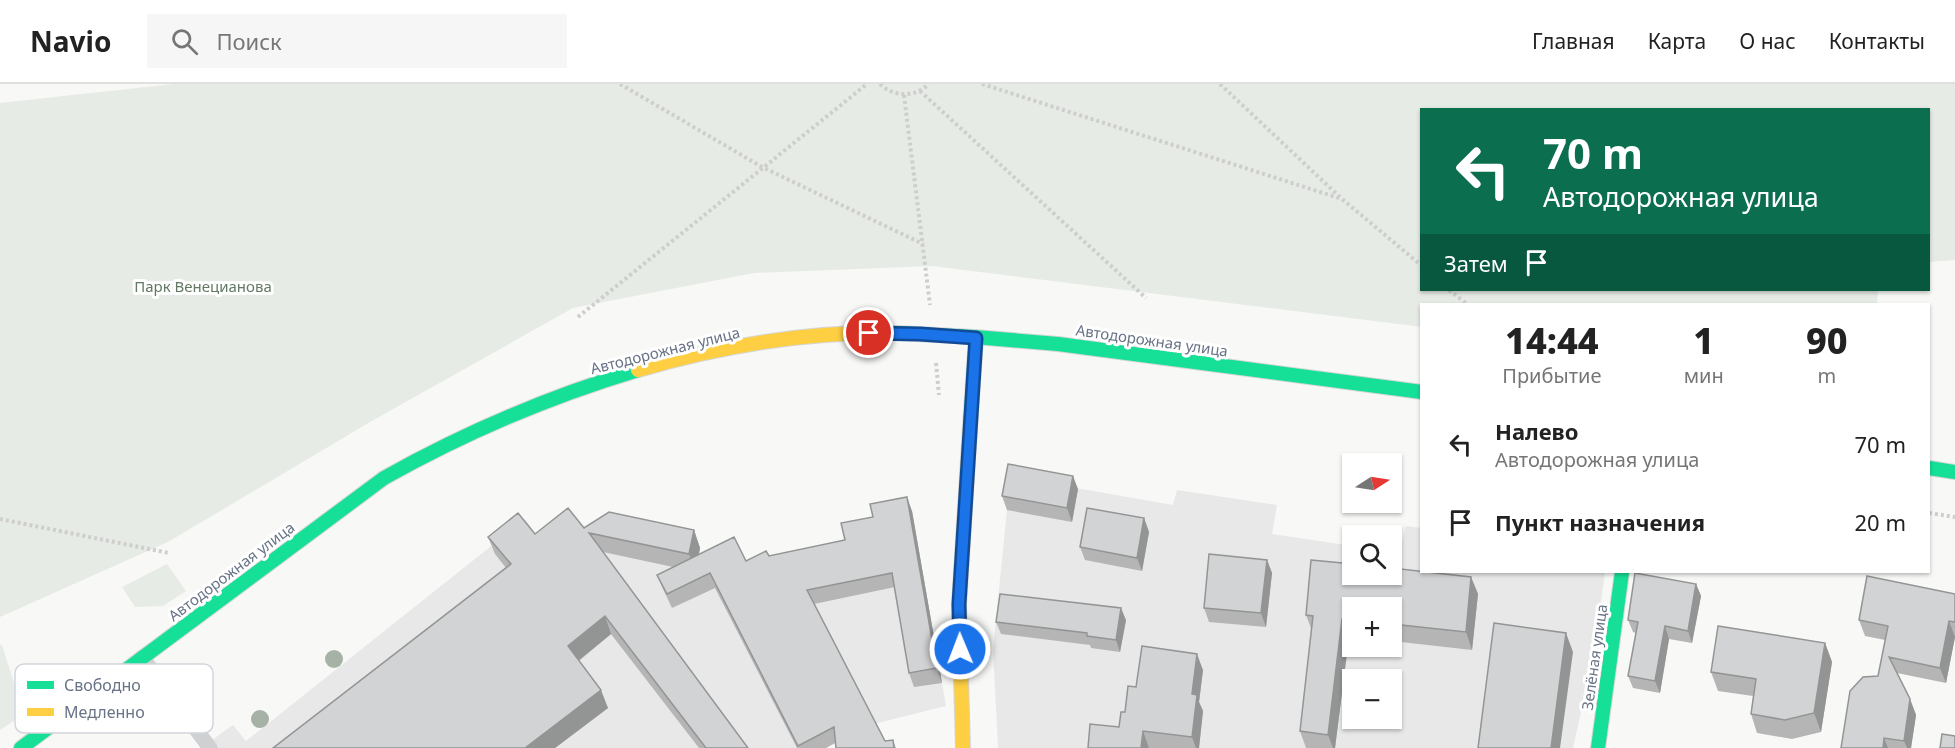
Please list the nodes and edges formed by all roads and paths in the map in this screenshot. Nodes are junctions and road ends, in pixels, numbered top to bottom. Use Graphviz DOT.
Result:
graph roads {
  1 [pos="620,84"];
  2 [pos="867,84"];
  3 [pos="880,84"];
  4 [pos="929,84"];
  5 [pos="982,84"];
  6 [pos="1220,84"];
  7 [pos="920,91"];
  8 [pos="762,167"];
  9 [pos="1342,199"];
  10 [pos="923,244"];
  11 [pos="1420,264"];
  12 [pos="1450,291"];
  13 [pos="1146,298"];
  14 [pos="1466,303"];
  15 [pos="578,317"];
  16 [pos="976,338"];
  17 [pos="1420,392"];
  18 [pos="1930,468"];
  19 [pos="1955,472"];
  20 [pos="1930,513"];
  21 [pos="1955,517"];
  22 [pos="0,519"];
  23 [pos="169,553"];
  24 [pos="1622,573"];
  25 [pos="142,657"];
  26 [pos="133,664"];
  27 [pos="147,664"];
  28 [pos="41,733"];
  29 [pos="199,733"];
  30 [pos="21,748"];
  31 [pos="210,748"];
  32 [pos="963,748"];
  33 [pos="1598,748"];
  1 -- 8 [label="path"];
  2 -- 8 [label="path"];
  3 -- 7 [label="path"];
  4 -- 7 [label="path"];
  5 -- 9 [label="path"];
  6 -- 9 [label="path"];
  7 -- 13 [label="path"];
  8 -- 10 [label="path"];
  8 -- 15 [label="path"];
  9 -- 11 [label="path"];
  12 -- 14 [label="path"];
  16 -- 17 [label="main road, Автодорожная улица"];
  16 -- 25 [label="main road, Автодорожная улица"];
  16 -- 32 [label="main road"];
  18 -- 19 [label="main road"];
  20 -- 21 [label="path"];
  22 -- 23 [label="path"];
  24 -- 33 [label="main road, Зелёная улица"];
  25 -- 26 [label="main road, Автодорожная улица"];
  25 -- 27 [label="lane"];
  28 -- 30 [label="main road, Автодорожная улица"];
  29 -- 31 [label="lane"];
}
